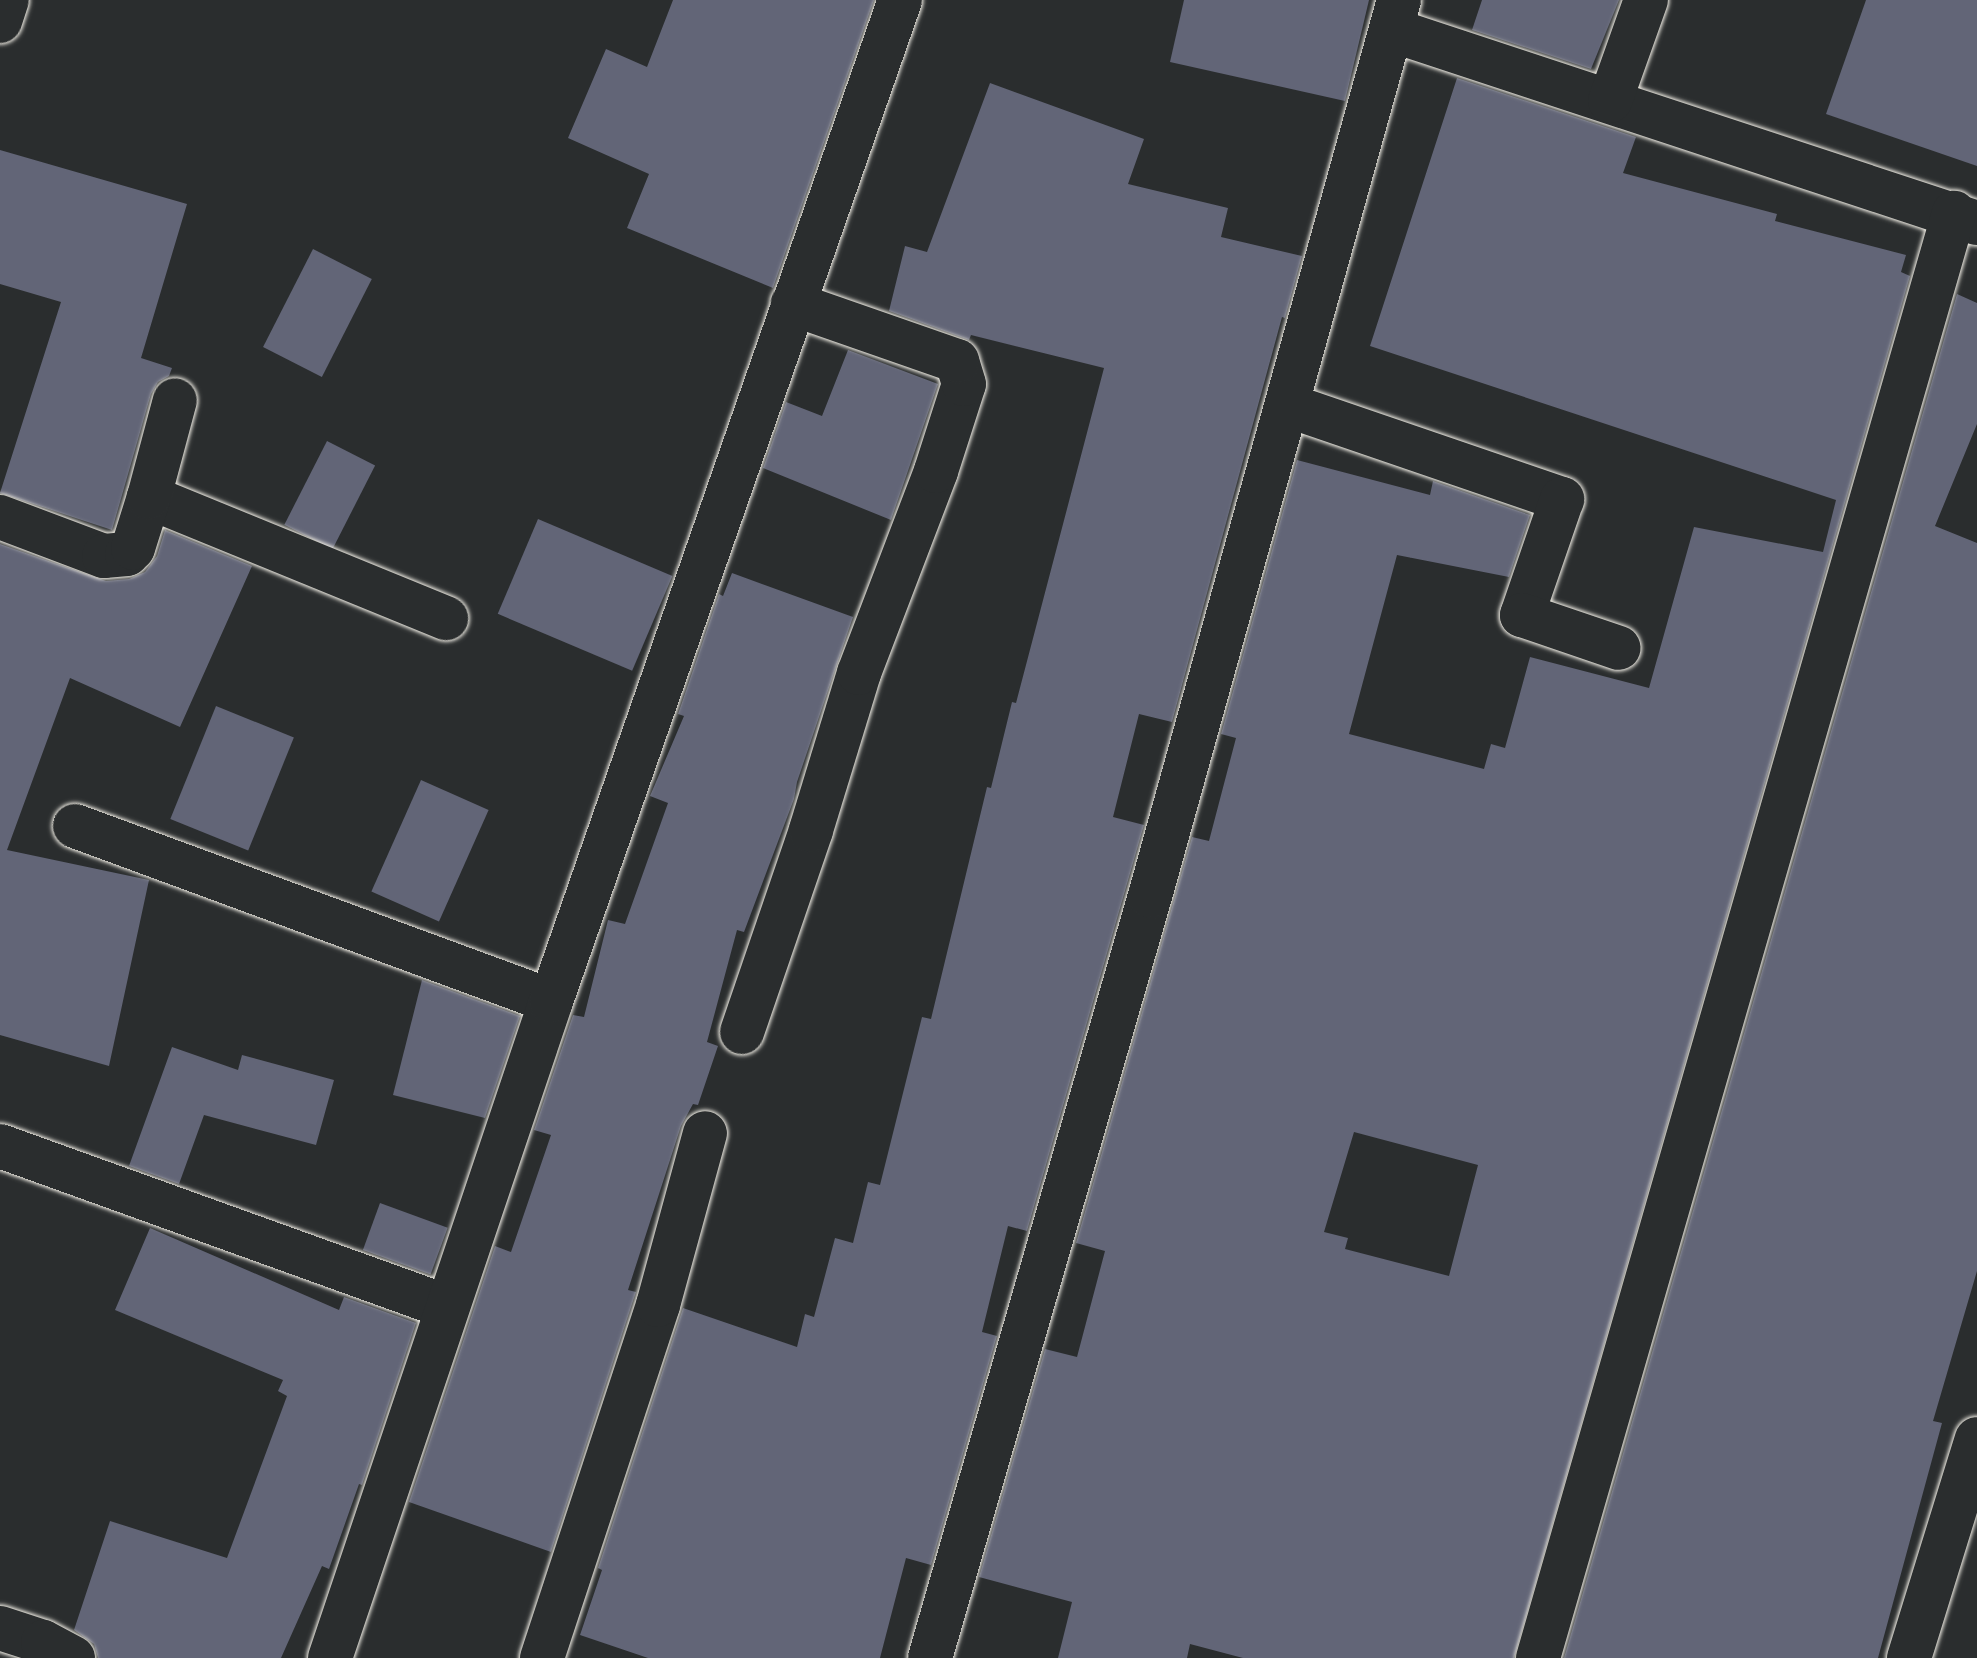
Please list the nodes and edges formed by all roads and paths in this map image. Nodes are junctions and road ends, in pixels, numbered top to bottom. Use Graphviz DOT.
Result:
graph roads {
  1 [pos="7,0"];
  2 [pos="900,0"];
  3 [pos="1646,0"];
  4 [pos="1396,15"];
  5 [pos="0,21"];
  6 [pos="1610,101"];
  7 [pos="1965,218"];
  8 [pos="793,304"];
  9 [pos="175,400"];
  10 [pos="1287,405"];
  11 [pos="149,497"];
  12 [pos="0,517"];
  13 [pos="446,618"];
  14 [pos="1619,648"];
  15 [pos="75,826"];
  16 [pos="551,1001"];
  17 [pos="742,1032"];
  18 [pos="705,1133"];
  19 [pos="0,1146"];
  20 [pos="447,1307"];
  21 [pos="1977,1439"];
  22 [pos="0,1628"];
  23 [pos="73,1658"];
  24 [pos="330,1658"];
  25 [pos="542,1658"];
  26 [pos="930,1658"];
  27 [pos="1538,1658"];
  28 [pos="1909,1658"];
  1 -- 5 [label="street"];
  2 -- 8 [label="street"];
  3 -- 6 [label="street"];
  4 -- 6 [label="street"];
  4 -- 10 [label="street"];
  6 -- 7 [label="street"];
  7 -- 27 [label="street"];
  8 -- 16 [label="street"];
  8 -- 17 [label="street"];
  9 -- 11 [label="street"];
  10 -- 14 [label="street"];
  10 -- 26 [label="street"];
  11 -- 12 [label="street"];
  11 -- 13 [label="street"];
  15 -- 16 [label="street"];
  16 -- 20 [label="street"];
  18 -- 25 [label="street"];
  19 -- 20 [label="street"];
  20 -- 24 [label="street"];
  21 -- 28 [label="street"];
  22 -- 23 [label="street"];
}
